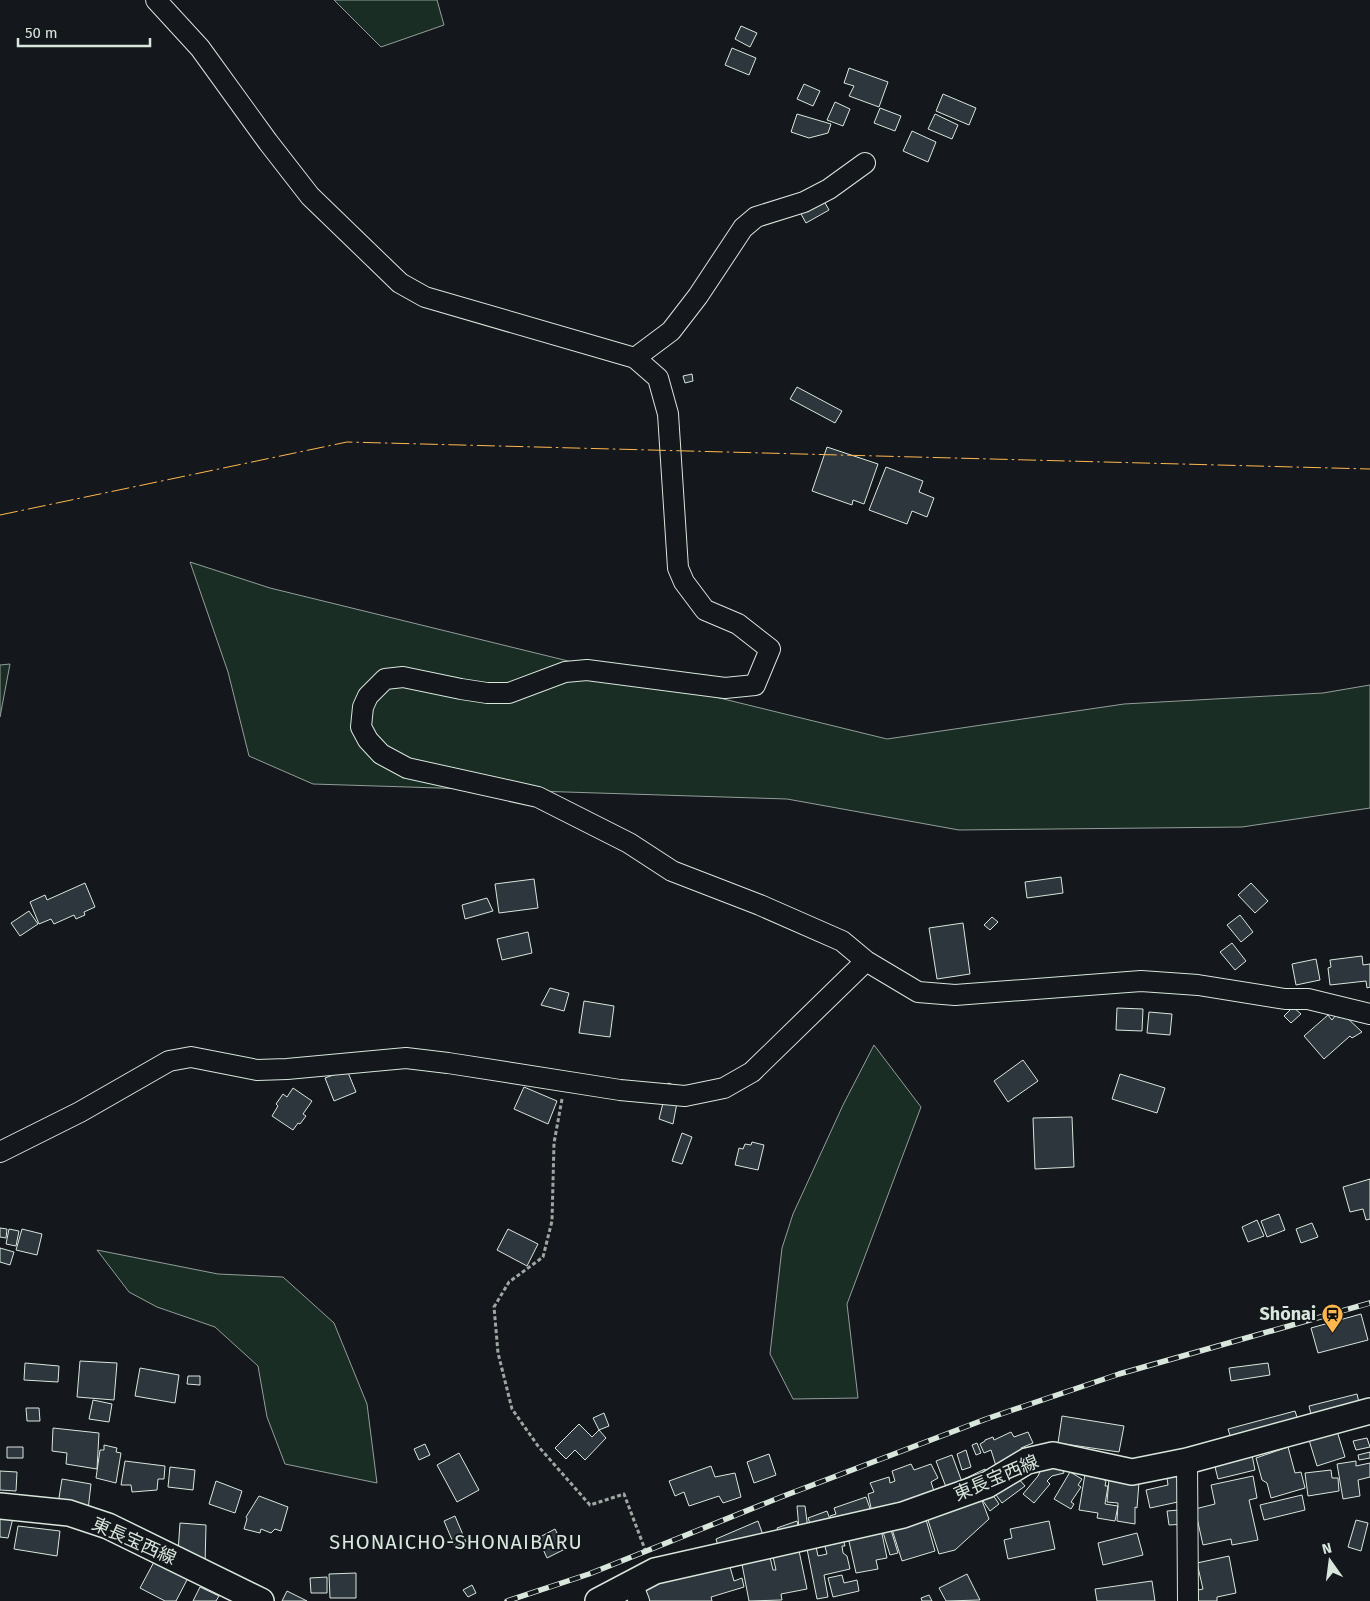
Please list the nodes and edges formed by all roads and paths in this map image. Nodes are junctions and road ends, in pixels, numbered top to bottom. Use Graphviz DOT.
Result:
graph roads {
  1 [pos="156,0"];
  2 [pos="865,163"];
  3 [pos="635,358"];
  4 [pos="866,961"];
  5 [pos="1370,1014"];
  6 [pos="565,1081"];
  7 [pos="0,1152"];
  8 [pos="1370,1410"];
  9 [pos="1187,1461"];
  10 [pos="0,1506"];
  11 [pos="655,1571"];
  12 [pos="636,1592"];
  13 [pos="261,1601"];
  14 [pos="598,1601"];
  15 [pos="1188,1601"];
  1 -- 3 [label="street"];
  2 -- 3 [label="street"];
  3 -- 4 [label="street"];
  4 -- 5 [label="street"];
  4 -- 6 [label="street"];
  6 -- 7 [label="street"];
  6 -- 11 [label="path"];
  8 -- 9 [label="main road, 東長宝西線"];
  9 -- 11 [label="main road, 東長宝西線"];
  9 -- 15 [label="street"];
  10 -- 13 [label="main road, 東長宝西線"];
  11 -- 12 [label="main road, 東長宝西線"];
  12 -- 14 [label="main road, 東長宝西線"];
}
